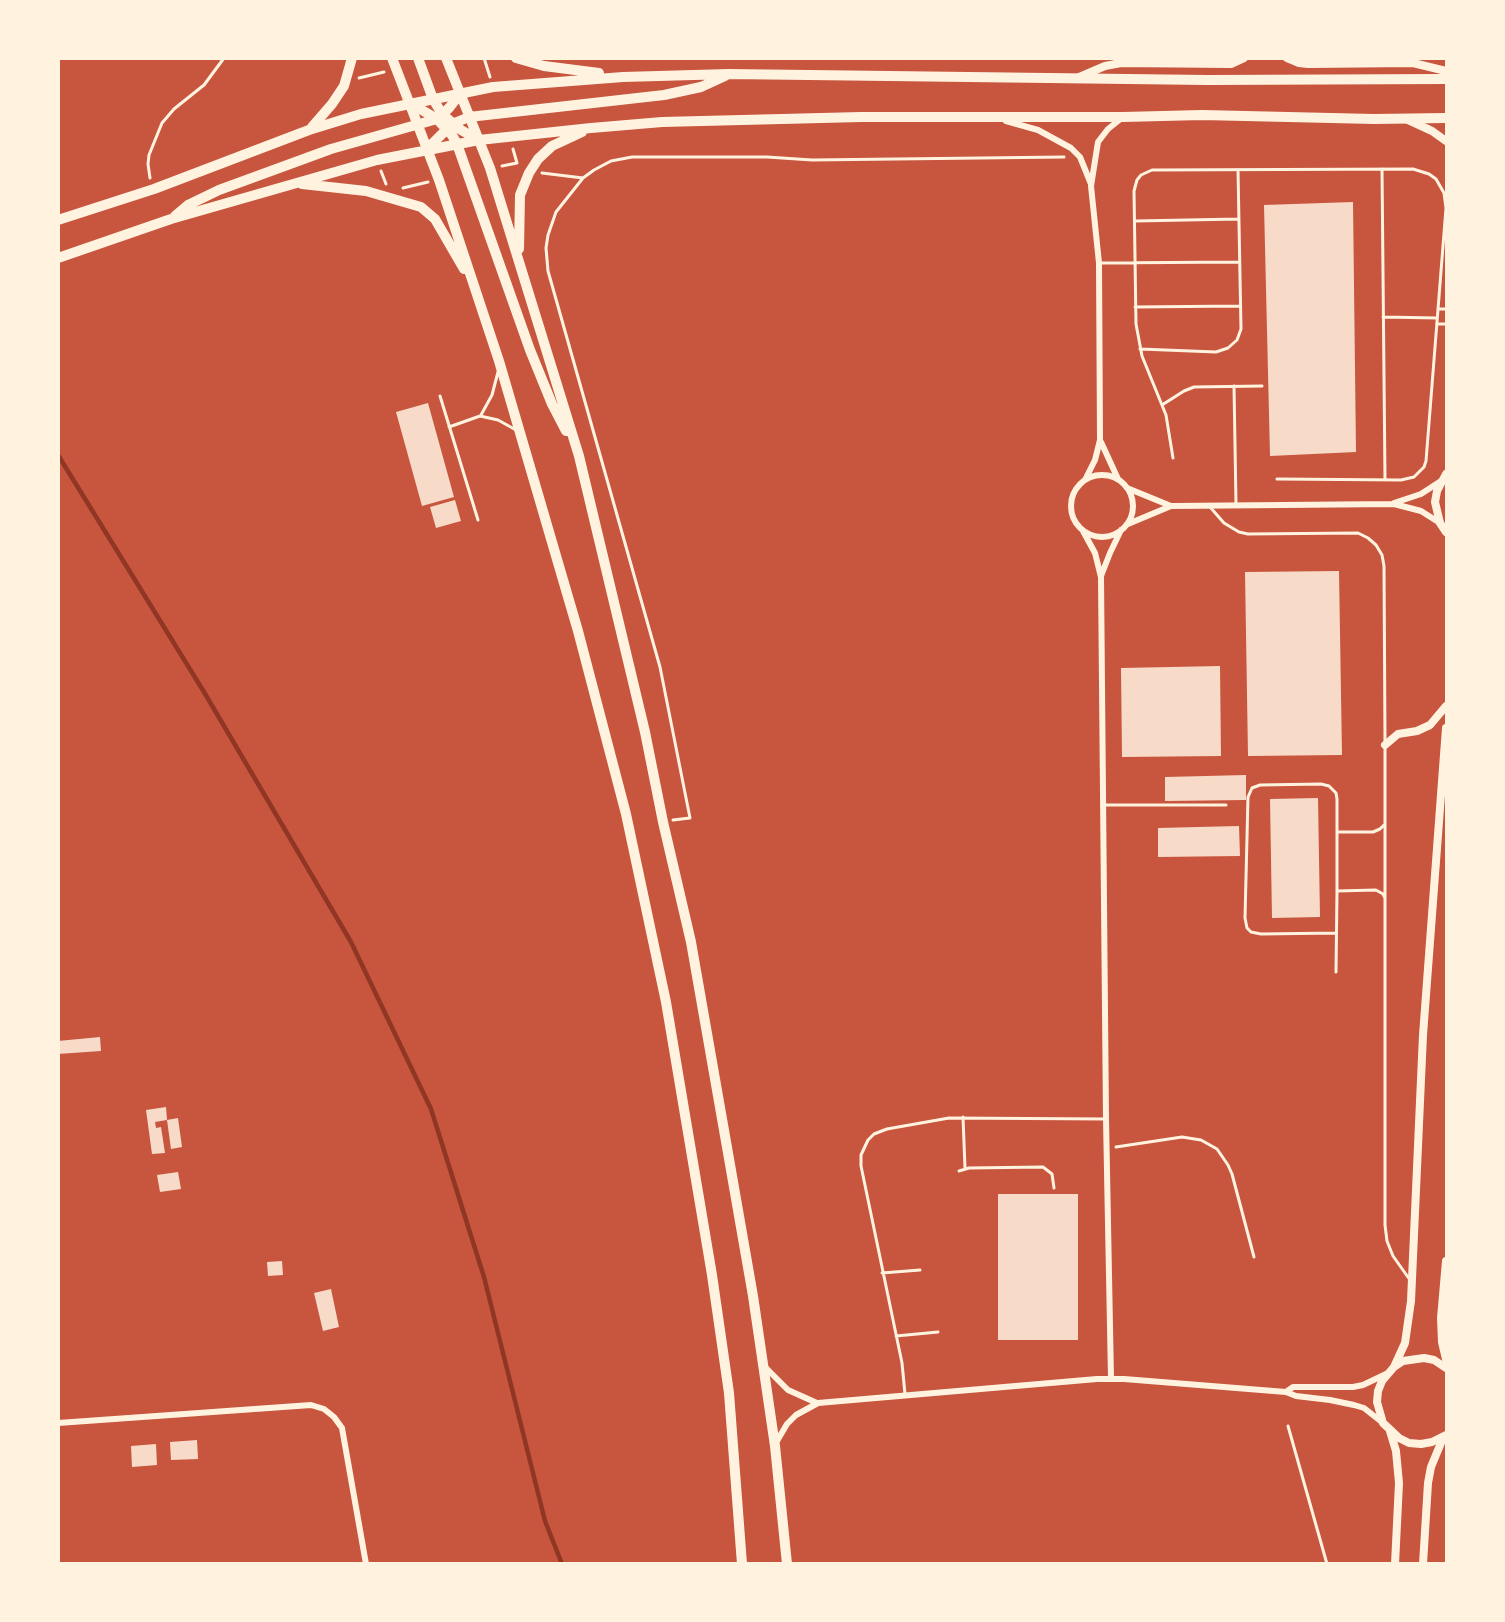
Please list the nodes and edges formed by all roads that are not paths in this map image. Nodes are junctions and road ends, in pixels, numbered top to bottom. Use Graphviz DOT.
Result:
graph roads {
  1 [pos="352,58"];
  2 [pos="392,58"];
  3 [pos="418,58"];
  4 [pos="446,58"];
  5 [pos="516,58"];
  6 [pos="1244,58"];
  7 [pos="1287,58"];
  8 [pos="1446,71"];
  9 [pos="729,74"];
  10 [pos="623,76"];
  11 [pos="1076,79"];
  12 [pos="1446,79"];
  13 [pos="460,94"];
  14 [pos="433,99"];
  15 [pos="409,103"];
  16 [pos="991,116"];
  17 [pos="439,117"];
  18 [pos="469,117"];
  19 [pos="1123,117"];
  20 [pos="1403,118"];
  21 [pos="1446,118"];
  22 [pos="417,126"];
  23 [pos="449,126"];
  24 [pos="591,128"];
  25 [pos="309,130"];
  26 [pos="479,140"];
  27 [pos="1446,141"];
  28 [pos="457,144"];
  29 [pos="427,149"];
  30 [pos="1382,169"];
  31 [pos="1238,170"];
  32 [pos="290,184"];
  33 [pos="1091,186"];
  34 [pos="62,219"];
  35 [pos="171,219"];
  36 [pos="1239,219"];
  37 [pos="1135,221"];
  38 [pos="58,258"];
  39 [pos="1239,262"];
  40 [pos="1099,263"];
  41 [pos="1135,263"];
  42 [pos="520,267"];
  43 [pos="476,290"];
  44 [pos="1240,306"];
  45 [pos="1135,307"];
  46 [pos="1438,309"];
  47 [pos="1446,309"];
  48 [pos="1383,317"];
  49 [pos="1437,318"];
  50 [pos="1437,324"];
  51 [pos="1446,324"];
  52 [pos="1140,349"];
  53 [pos="499,361"];
  54 [pos="1234,386"];
  55 [pos="1262,386"];
  56 [pos="440,396"];
  57 [pos="1162,405"];
  58 [pos="480,416"];
  59 [pos="449,427"];
  60 [pos="522,435"];
  61 [pos="1100,440"];
  62 [pos="579,456"];
  63 [pos="1173,458"];
  64 [pos="1444,477"];
  65 [pos="1277,479"];
  66 [pos="1084,480"];
  67 [pos="1118,480"];
  68 [pos="1385,480"];
  69 [pos="1127,488"];
  70 [pos="1394,504"];
  71 [pos="1209,505"];
  72 [pos="1236,505"];
  73 [pos="1171,506"];
  74 [pos="478,520"];
  75 [pos="1440,523"];
  76 [pos="1127,524"];
  77 [pos="1121,530"];
  78 [pos="1083,531"];
  79 [pos="1446,532"];
  80 [pos="1101,576"];
  81 [pos="1446,706"];
  82 [pos="1446,728"];
  83 [pos="1385,745"];
  84 [pos="1103,805"];
  85 [pos="1226,805"];
  86 [pos="1386,820"];
  87 [pos="1337,832"];
  88 [pos="1337,891"];
  89 [pos="1386,900"];
  90 [pos="1336,933"];
  91 [pos="1336,972"];
  92 [pos="963,1117"];
  93 [pos="1106,1119"];
  94 [pos="965,1168"];
  95 [pos="959,1171"];
  96 [pos="1054,1188"];
  97 [pos="1446,1261"];
  98 [pos="920,1270"];
  99 [pos="882,1273"];
  100 [pos="1413,1282"];
  101 [pos="938,1332"];
  102 [pos="896,1336"];
  103 [pos="1446,1359"];
  104 [pos="763,1365"];
  105 [pos="1446,1368"];
  106 [pos="1391,1369"];
  107 [pos="1111,1379"];
  108 [pos="1286,1392"];
  109 [pos="905,1395"];
  110 [pos="818,1403"];
  111 [pos="58,1423"];
  112 [pos="1383,1423"];
  113 [pos="1288,1426"];
  114 [pos="1390,1431"];
  115 [pos="1445,1436"];
  116 [pos="775,1446"];
  117 [pos="366,1563"];
  118 [pos="742,1563"];
  119 [pos="787,1563"];
  120 [pos="1327,1563"];
  121 [pos="1395,1563"];
  122 [pos="1423,1563"];
  1 -- 25 [label="main road"];
  2 -- 15 [label="main road"];
  3 -- 14 [label="main road"];
  4 -- 13 [label="main road"];
  5 -- 10 [label="main road"];
  6 -- 11 [label="street"];
  7 -- 8 [label="street"];
  9 -- 10 [label="main road"];
  9 -- 11 [label="main road"];
  9 -- 18 [label="main road"];
  10 -- 13 [label="main road"];
  11 -- 12 [label="main road"];
  13 -- 14 [label="main road"];
  13 -- 17 [label="main road"];
  13 -- 18 [label="main road"];
  14 -- 15 [label="main road"];
  14 -- 17 [label="main road"];
  15 -- 17 [label="main road"];
  15 -- 22 [label="main road"];
  15 -- 25 [label="main road"];
  16 -- 19 [label="main road"];
  16 -- 24 [label="main road"];
  16 -- 33 [label="street"];
  17 -- 22 [label="main road"];
  17 -- 23 [label="main road"];
  18 -- 23 [label="main road"];
  18 -- 26 [label="main road"];
  19 -- 20 [label="main road"];
  19 -- 33 [label="street"];
  20 -- 21 [label="main road"];
  20 -- 27 [label="street"];
  22 -- 29 [label="main road"];
  22 -- 35 [label="main road"];
  23 -- 26 [label="main road"];
  23 -- 28 [label="main road"];
  23 -- 29 [label="main road"];
  24 -- 26 [label="main road"];
  24 -- 42 [label="main road"];
  25 -- 34 [label="main road"];
  26 -- 28 [label="main road"];
  26 -- 42 [label="main road"];
  28 -- 29 [label="main road"];
  28 -- 62 [label="main road"];
  29 -- 32 [label="main road"];
  29 -- 43 [label="main road"];
  30 -- 31 [label="lane"];
  30 -- 46 [label="lane"];
  30 -- 48 [label="lane"];
  31 -- 36 [label="lane"];
  31 -- 37 [label="lane"];
  32 -- 35 [label="main road"];
  32 -- 43 [label="main road"];
  33 -- 40 [label="street"];
  35 -- 38 [label="main road"];
  36 -- 37 [label="lane"];
  36 -- 39 [label="lane"];
  37 -- 41 [label="lane"];
  39 -- 41 [label="lane"];
  39 -- 44 [label="lane"];
  40 -- 41 [label="lane"];
  40 -- 61 [label="street"];
  41 -- 45 [label="lane"];
  42 -- 62 [label="main road"];
  43 -- 53 [label="main road"];
  44 -- 45 [label="lane"];
  44 -- 52 [label="lane"];
  45 -- 52 [label="lane"];
  46 -- 47 [label="lane"];
  46 -- 49 [label="lane"];
  48 -- 49 [label="lane"];
  48 -- 68 [label="lane"];
  49 -- 50 [label="lane"];
  50 -- 51 [label="lane"];
  50 -- 68 [label="lane"];
  52 -- 57 [label="lane"];
  53 -- 58 [label="lane"];
  53 -- 60 [label="main road"];
  54 -- 55 [label="lane"];
  54 -- 57 [label="lane"];
  54 -- 72 [label="lane"];
  56 -- 59 [label="lane"];
  57 -- 63 [label="lane"];
  58 -- 59 [label="lane"];
  58 -- 60 [label="lane"];
  59 -- 74 [label="lane"];
  60 -- 118 [label="main road"];
  61 -- 66 [label="street"];
  61 -- 67 [label="street"];
  62 -- 104 [label="main road"];
  64 -- 70 [label="street"];
  64 -- 75 [label="street"];
  65 -- 68 [label="lane"];
  66 -- 67 [label="street"];
  66 -- 78 [label="street"];
  67 -- 69 [label="street"];
  69 -- 73 [label="street"];
  69 -- 76 [label="street"];
  70 -- 72 [label="street"];
  70 -- 75 [label="street"];
  71 -- 72 [label="street"];
  71 -- 73 [label="street"];
  71 -- 83 [label="lane"];
  73 -- 76 [label="street"];
  75 -- 79 [label="street"];
  76 -- 77 [label="street"];
  77 -- 78 [label="street"];
  77 -- 80 [label="street"];
  78 -- 80 [label="street"];
  80 -- 84 [label="street"];
  81 -- 83 [label="street"];
  82 -- 100 [label="street"];
  83 -- 86 [label="lane"];
  84 -- 85 [label="lane"];
  84 -- 93 [label="street"];
  86 -- 87 [label="lane"];
  86 -- 89 [label="lane"];
  87 -- 88 [label="lane"];
  87 -- 90 [label="lane"];
  88 -- 89 [label="lane"];
  88 -- 90 [label="lane"];
  89 -- 100 [label="lane"];
  90 -- 91 [label="lane"];
  92 -- 93 [label="lane"];
  92 -- 94 [label="lane"];
  92 -- 99 [label="lane"];
  93 -- 107 [label="street"];
  94 -- 95 [label="lane"];
  94 -- 96 [label="lane"];
  97 -- 103 [label="street"];
  98 -- 99 [label="lane"];
  99 -- 102 [label="lane"];
  100 -- 106 [label="street"];
  101 -- 102 [label="lane"];
  102 -- 109 [label="lane"];
  104 -- 110 [label="street"];
  104 -- 116 [label="main road"];
  105 -- 106 [label="street"];
  106 -- 108 [label="street"];
  106 -- 112 [label="street"];
  107 -- 108 [label="street"];
  107 -- 109 [label="street"];
  108 -- 112 [label="street"];
  109 -- 110 [label="street"];
  110 -- 116 [label="street"];
  111 -- 117 [label="street"];
  112 -- 114 [label="street"];
  113 -- 120 [label="lane"];
  114 -- 115 [label="street"];
  114 -- 121 [label="street"];
  115 -- 122 [label="street"];
  116 -- 119 [label="main road"];
}
